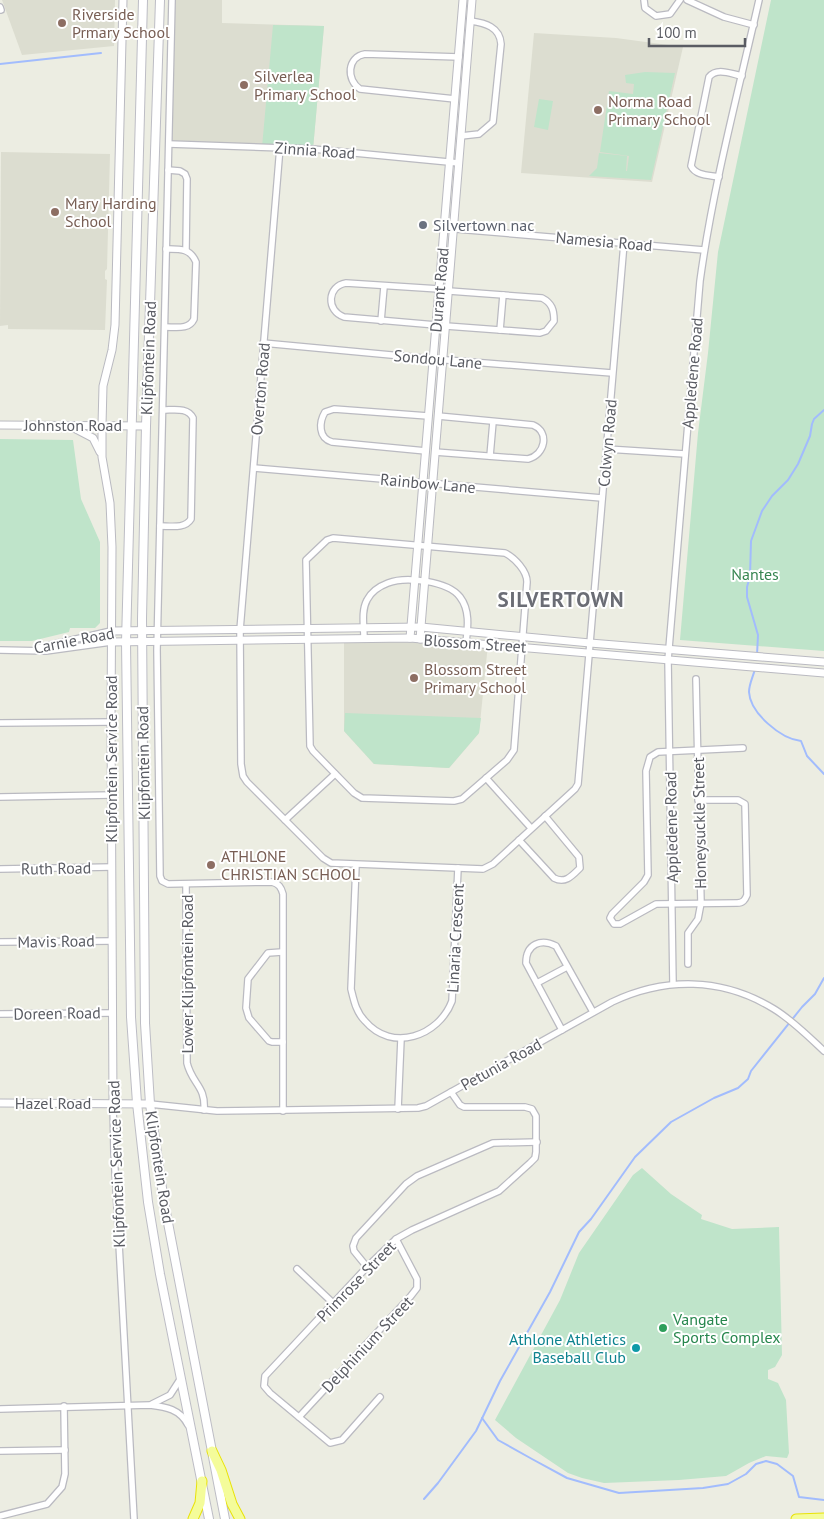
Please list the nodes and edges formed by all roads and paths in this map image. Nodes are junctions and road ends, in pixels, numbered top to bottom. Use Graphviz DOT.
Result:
graph roads {
  1 [pos="123,0"];
  2 [pos="143,0"];
  3 [pos="160,0"];
  4 [pos="172,0"];
  5 [pos="463,0"];
  6 [pos="472,0"];
  7 [pos="644,0"];
  8 [pos="680,0"];
  9 [pos="687,0"];
  10 [pos="759,0"];
  11 [pos="471,21"];
  12 [pos="754,25"];
  13 [pos="458,56"];
  14 [pos="742,76"];
  15 [pos="457,78"];
  16 [pos="466,79"];
  17 [pos="455,99"];
  18 [pos="462,136"];
  19 [pos="169,144"];
  20 [pos="280,148"];
  21 [pos="450,162"];
  22 [pos="459,163"];
  23 [pos="168,170"];
  24 [pos="719,176"];
  25 [pos="444,228"];
  26 [pos="454,229"];
  27 [pos="624,243"];
  28 [pos="186,249"];
  29 [pos="166,250"];
  30 [pos="704,250"];
  31 [pos="384,286"];
  32 [pos="439,290"];
  33 [pos="449,291"];
  34 [pos="503,295"];
  35 [pos="381,321"];
  36 [pos="436,325"];
  37 [pos="165,326"];
  38 [pos="446,326"];
  39 [pos="500,330"];
  40 [pos="264,343"];
  41 [pos="434,359"];
  42 [pos="443,360"];
  43 [pos="612,373"];
  44 [pos="163,410"];
  45 [pos="428,416"];
  46 [pos="438,416"];
  47 [pos="493,422"];
  48 [pos="0,425"];
  49 [pos="69,425"];
  50 [pos="102,425"];
  51 [pos="130,426"];
  52 [pos="146,426"];
  53 [pos="607,449"];
  54 [pos="426,451"];
  55 [pos="435,452"];
  56 [pos="685,454"];
  57 [pos="490,456"];
  58 [pos="102,457"];
  59 [pos="254,468"];
  60 [pos="423,483"];
  61 [pos="432,484"];
  62 [pos="602,498"];
  63 [pos="160,526"];
  64 [pos="418,545"];
  65 [pos="427,546"];
  66 [pos="415,581"];
  67 [pos="425,582"];
  68 [pos="364,627"];
  69 [pos="410,627"];
  70 [pos="421,627"];
  71 [pos="307,629"];
  72 [pos="240,630"];
  73 [pos="111,631"];
  74 [pos="126,631"];
  75 [pos="142,631"];
  76 [pos="158,631"];
  77 [pos="468,631"];
  78 [pos="523,636"];
  79 [pos="364,638"];
  80 [pos="410,638"];
  81 [pos="420,639"];
  82 [pos="307,640"];
  83 [pos="240,641"];
  84 [pos="111,642"];
  85 [pos="126,642"];
  86 [pos="142,642"];
  87 [pos="158,642"];
  88 [pos="466,642"];
  89 [pos="590,643"];
  90 [pos="522,646"];
  91 [pos="0,650"];
  92 [pos="22,650"];
  93 [pos="669,650"];
  94 [pos="589,653"];
  95 [pos="668,660"];
  96 [pos="810,660"];
  97 [pos="824,662"];
  98 [pos="809,672"];
  99 [pos="824,673"];
  100 [pos="696,680"];
  101 [pos="111,722"];
  102 [pos="0,723"];
  103 [pos="743,748"];
  104 [pos="698,750"];
  105 [pos="670,751"];
  106 [pos="335,774"];
  107 [pos="486,778"];
  108 [pos="112,795"];
  109 [pos="0,797"];
  110 [pos="698,800"];
  111 [pos="545,816"];
  112 [pos="285,820"];
  113 [pos="531,828"];
  114 [pos="519,840"];
  115 [pos="356,865"];
  116 [pos="112,867"];
  117 [pos="458,868"];
  118 [pos="0,869"];
  119 [pos="186,884"];
  120 [pos="672,904"];
  121 [pos="701,904"];
  122 [pos="112,940"];
  123 [pos="0,942"];
  124 [pos="282,952"];
  125 [pos="688,964"];
  126 [pos="567,967"];
  127 [pos="537,984"];
  128 [pos="673,984"];
  129 [pos="594,1012"];
  130 [pos="113,1013"];
  131 [pos="0,1014"];
  132 [pos="562,1030"];
  133 [pos="401,1039"];
  134 [pos="283,1042"];
  135 [pos="824,1050"];
  136 [pos="451,1092"];
  137 [pos="0,1103"];
  138 [pos="113,1103"];
  139 [pos="137,1103"];
  140 [pos="150,1104"];
  141 [pos="398,1109"];
  142 [pos="204,1110"];
  143 [pos="283,1111"];
  144 [pos="537,1142"];
  145 [pos="396,1239"];
  146 [pos="367,1267"];
  147 [pos="298,1269"];
  148 [pos="333,1303"];
  149 [pos="181,1377"];
  150 [pos="380,1397"];
  151 [pos="128,1404"];
  152 [pos="150,1405"];
  153 [pos="64,1406"];
  154 [pos="0,1409"];
  155 [pos="299,1417"];
  156 [pos="193,1434"];
  157 [pos="65,1450"];
  158 [pos="0,1451"];
  159 [pos="212,1451"];
  160 [pos="202,1481"];
  161 [pos="0,1516"];
  162 [pos="824,1518"];
  163 [pos="134,1519"];
  164 [pos="193,1519"];
  165 [pos="209,1519"];
  166 [pos="225,1519"];
  167 [pos="240,1519"];
  168 [pos="796,1519"];
  1 -- 50 [label="street, Klipfontein Service Road"];
  2 -- 51 [label="main road, Klipfontein Road"];
  3 -- 52 [label="main road, Klipfontein Road"];
  4 -- 19 [label="street, Lower Klipfontein Road"];
  5 -- 13 [label="street, Durant Road"];
  6 -- 11 [label="street, Durant Road"];
  7 -- 8 [label="street"];
  9 -- 12 [label="street"];
  10 -- 12 [label="street, Appledene Road"];
  11 -- 16 [label="street, Durant Road"];
  11 -- 18 [label="street"];
  12 -- 14 [label="street, Appledene Road"];
  13 -- 15 [label="street, Durant Road"];
  13 -- 17 [label="street"];
  14 -- 24 [label="street, Appledene Road"];
  14 -- 24 [label="street"];
  15 -- 16 [label="street"];
  15 -- 17 [label="street, Durant Road"];
  16 -- 18 [label="street, Durant Road"];
  17 -- 21 [label="street, Durant Road"];
  18 -- 22 [label="street, Durant Road"];
  19 -- 20 [label="street, Zinnia Road"];
  19 -- 23 [label="street, Lower Klipfontein Road"];
  20 -- 21 [label="street, Zinnia Road"];
  20 -- 40 [label="street, Overton Road"];
  21 -- 22 [label="street, Zinnia Road"];
  21 -- 25 [label="street, Durant Road"];
  22 -- 26 [label="street, Durant Road"];
  23 -- 28 [label="street"];
  23 -- 29 [label="street, Lower Klipfontein Road"];
  24 -- 30 [label="street, Appledene Road"];
  25 -- 26 [label="street, Namesia Road"];
  25 -- 32 [label="street, Durant Road"];
  26 -- 27 [label="street, Namesia Road"];
  26 -- 33 [label="street, Durant Road"];
  27 -- 30 [label="street, Namesia Road"];
  27 -- 43 [label="street, Colwyn Road"];
  28 -- 29 [label="street"];
  28 -- 37 [label="street"];
  29 -- 37 [label="street, Lower Klipfontein Road"];
  30 -- 56 [label="street, Appledene Road"];
  31 -- 32 [label="street"];
  31 -- 35 [label="street"];
  31 -- 35 [label="street"];
  32 -- 36 [label="street, Durant Road"];
  33 -- 34 [label="street"];
  33 -- 38 [label="street, Durant Road"];
  34 -- 39 [label="street"];
  34 -- 39 [label="street"];
  35 -- 36 [label="street"];
  36 -- 41 [label="street, Durant Road"];
  37 -- 44 [label="street, Lower Klipfontein Road"];
  38 -- 39 [label="street"];
  38 -- 42 [label="street, Durant Road"];
  40 -- 41 [label="street, Sondou Lane"];
  40 -- 59 [label="street, Overton Road"];
  41 -- 42 [label="street, Sondou Lane"];
  41 -- 45 [label="street, Durant Road"];
  42 -- 43 [label="street, Sondou Lane"];
  42 -- 46 [label="street, Durant Road"];
  43 -- 53 [label="street, Colwyn Road"];
  44 -- 63 [label="street, Lower Klipfontein Road"];
  44 -- 63 [label="street"];
  45 -- 54 [label="street, Durant Road"];
  45 -- 54 [label="street"];
  46 -- 47 [label="street"];
  46 -- 55 [label="street, Durant Road"];
  47 -- 57 [label="street"];
  47 -- 57 [label="street"];
  48 -- 49 [label="street, Johnston Road"];
  49 -- 50 [label="street, Johnston Road"];
  49 -- 58 [label="street"];
  50 -- 51 [label="street, Johnston Road"];
  50 -- 58 [label="street, Klipfontein Service Road"];
  51 -- 52 [label="street, Johnston Road"];
  51 -- 74 [label="main road, Klipfontein Road"];
  52 -- 75 [label="main road, Klipfontein Road"];
  53 -- 56 [label="street"];
  53 -- 62 [label="street, Colwyn Road"];
  54 -- 60 [label="street, Durant Road"];
  55 -- 57 [label="street"];
  55 -- 61 [label="street, Durant Road"];
  56 -- 93 [label="street, Appledene Road"];
  58 -- 73 [label="street, Klipfontein Service Road"];
  59 -- 60 [label="street, Rainbow Lane"];
  59 -- 72 [label="street, Overton Road"];
  60 -- 61 [label="street, Rainbow Lane"];
  60 -- 64 [label="street, Durant Road"];
  61 -- 62 [label="street, Rainbow Lane"];
  61 -- 65 [label="street, Durant Road"];
  62 -- 89 [label="street, Colwyn Road"];
  63 -- 76 [label="street, Lower Klipfontein Road"];
  64 -- 65 [label="street"];
  64 -- 66 [label="street, Durant Road"];
  64 -- 71 [label="street"];
  65 -- 67 [label="street, Durant Road"];
  65 -- 78 [label="street"];
  66 -- 67 [label="street"];
  66 -- 68 [label="street"];
  66 -- 69 [label="street, Durant Road"];
  67 -- 70 [label="street, Durant Road"];
  67 -- 77 [label="street"];
  68 -- 69 [label="street, Blossom Street"];
  68 -- 71 [label="street, Blossom Street"];
  68 -- 79 [label="street"];
  69 -- 70 [label="street, Blossom Street"];
  69 -- 80 [label="street, Durant Road"];
  70 -- 77 [label="street, Blossom Street"];
  70 -- 81 [label="street, Durant Road"];
  71 -- 72 [label="street, Blossom Street"];
  71 -- 82 [label="street"];
  72 -- 76 [label="street, Blossom Street"];
  72 -- 83 [label="street, Overton Road"];
  73 -- 74 [label="street, Carnie Road"];
  73 -- 84 [label="street, Klipfontein Service Road"];
  73 -- 92 [label="street, Carnie Road"];
  74 -- 75 [label="street, Blossom Street"];
  74 -- 85 [label="main road, Klipfontein Road"];
  75 -- 76 [label="street, Blossom Street"];
  75 -- 86 [label="main road, Klipfontein Road"];
  76 -- 87 [label="street, Lower Klipfontein Road"];
  77 -- 78 [label="street, Blossom Street"];
  77 -- 88 [label="street"];
  78 -- 89 [label="street, Blossom Street"];
  78 -- 90 [label="street"];
  79 -- 80 [label="street, Blossom Street"];
  79 -- 82 [label="street, Blossom Street"];
  80 -- 81 [label="street, Blossom Street"];
  81 -- 88 [label="street, Blossom Street"];
  82 -- 83 [label="street, Blossom Street"];
  82 -- 106 [label="street"];
  83 -- 87 [label="street, Blossom Street"];
  83 -- 112 [label="street, Overton Road"];
  84 -- 85 [label="street, Carnie Road"];
  84 -- 92 [label="street, Carnie Road"];
  84 -- 101 [label="street, Klipfontein Service Road"];
  85 -- 86 [label="street, Blossom Street"];
  85 -- 139 [label="main road, Klipfontein Road"];
  86 -- 87 [label="street, Blossom Street"];
  86 -- 140 [label="main road, Klipfontein Road"];
  87 -- 119 [label="street, Lower Klipfontein Road"];
  88 -- 90 [label="street, Blossom Street"];
  89 -- 93 [label="street, Blossom Street"];
  89 -- 94 [label="street, Colwyn Road"];
  90 -- 94 [label="street, Blossom Street"];
  90 -- 107 [label="street"];
  91 -- 92 [label="street, Carnie Road"];
  93 -- 95 [label="street, Appledene Road"];
  93 -- 96 [label="street, Blossom Street"];
  94 -- 95 [label="street, Blossom Street"];
  94 -- 111 [label="street, Colwyn Road"];
  95 -- 98 [label="street, Blossom Street"];
  95 -- 105 [label="street, Appledene Road"];
  96 -- 97 [label="street, Blossom Street"];
  96 -- 98 [label="street"];
  98 -- 99 [label="street, Blossom Street"];
  100 -- 104 [label="street, Honeysuckle Street"];
  101 -- 102 [label="street"];
  101 -- 108 [label="street, Klipfontein Service Road"];
  103 -- 104 [label="street"];
  104 -- 105 [label="street"];
  104 -- 110 [label="street, Honeysuckle Street"];
  105 -- 120 [label="street, Appledene Road"];
  105 -- 120 [label="street, Appledene Road"];
  106 -- 107 [label="street"];
  106 -- 112 [label="street"];
  107 -- 113 [label="street"];
  108 -- 109 [label="street"];
  108 -- 116 [label="street, Klipfontein Service Road"];
  110 -- 121 [label="street, Honeysuckle Street"];
  110 -- 121 [label="street"];
  111 -- 113 [label="street, Colwyn Road"];
  111 -- 114 [label="street"];
  112 -- 115 [label="street, Overton Road"];
  113 -- 114 [label="street, Colwyn Road"];
  114 -- 117 [label="street, Colwyn Road"];
  115 -- 117 [label="street, Colwyn Road"];
  115 -- 133 [label="street"];
  116 -- 118 [label="street, Ruth Road"];
  116 -- 122 [label="street, Klipfontein Service Road"];
  117 -- 133 [label="street, Linaria Crescent"];
  119 -- 124 [label="street"];
  119 -- 142 [label="street, Lower Klipfontein Road"];
  120 -- 121 [label="street"];
  120 -- 128 [label="street, Appledene Road"];
  121 -- 125 [label="street, Honeysuckle Street"];
  122 -- 123 [label="street, Mavis Road"];
  122 -- 130 [label="street, Klipfontein Service Road"];
  124 -- 134 [label="street"];
  124 -- 134 [label="street"];
  126 -- 127 [label="street"];
  126 -- 127 [label="street"];
  126 -- 129 [label="street"];
  127 -- 132 [label="street"];
  128 -- 129 [label="street, Petunia Road"];
  128 -- 135 [label="street, Petunia Road"];
  129 -- 132 [label="street, Petunia Road"];
  130 -- 131 [label="street, Doreen Road"];
  130 -- 138 [label="street, Klipfontein Service Road"];
  132 -- 136 [label="street, Petunia Road"];
  133 -- 141 [label="street"];
  134 -- 143 [label="street"];
  136 -- 141 [label="street, Petunia Road"];
  136 -- 144 [label="street, Primrose Street"];
  137 -- 138 [label="street, Hazel Road"];
  138 -- 139 [label="street, Hazel Road"];
  138 -- 151 [label="street, Klipfontein Service Road"];
  139 -- 140 [label="street, Hazel Road"];
  139 -- 149 [label="main road, Klipfontein Road"];
  140 -- 142 [label="street, Petunia Road"];
  140 -- 159 [label="main road, Klipfontein Road"];
  141 -- 143 [label="street, Petunia Road"];
  142 -- 143 [label="street, Petunia Road"];
  144 -- 145 [label="street, Primrose Street"];
  144 -- 146 [label="street"];
  145 -- 146 [label="street, Primrose Street"];
  145 -- 155 [label="street, Delphinium Street"];
  146 -- 148 [label="street, Primrose Street"];
  147 -- 148 [label="street"];
  148 -- 155 [label="street, Primrose Street"];
  149 -- 152 [label="street"];
  149 -- 156 [label="main road, Klipfontein Road"];
  150 -- 155 [label="street, Primrose Street"];
  151 -- 152 [label="street"];
  151 -- 153 [label="street"];
  151 -- 163 [label="street, Klipfontein Service Road"];
  152 -- 156 [label="street"];
  153 -- 154 [label="street"];
  153 -- 157 [label="street"];
  156 -- 160 [label="main road, Klipfontein Road"];
  157 -- 158 [label="street"];
  157 -- 161 [label="street"];
  159 -- 166 [label="main road, Klipfontein Road"];
  159 -- 167 [label="highway"];
  160 -- 164 [label="highway"];
  160 -- 165 [label="main road, Klipfontein Road"];
  162 -- 168 [label="highway"];
}
